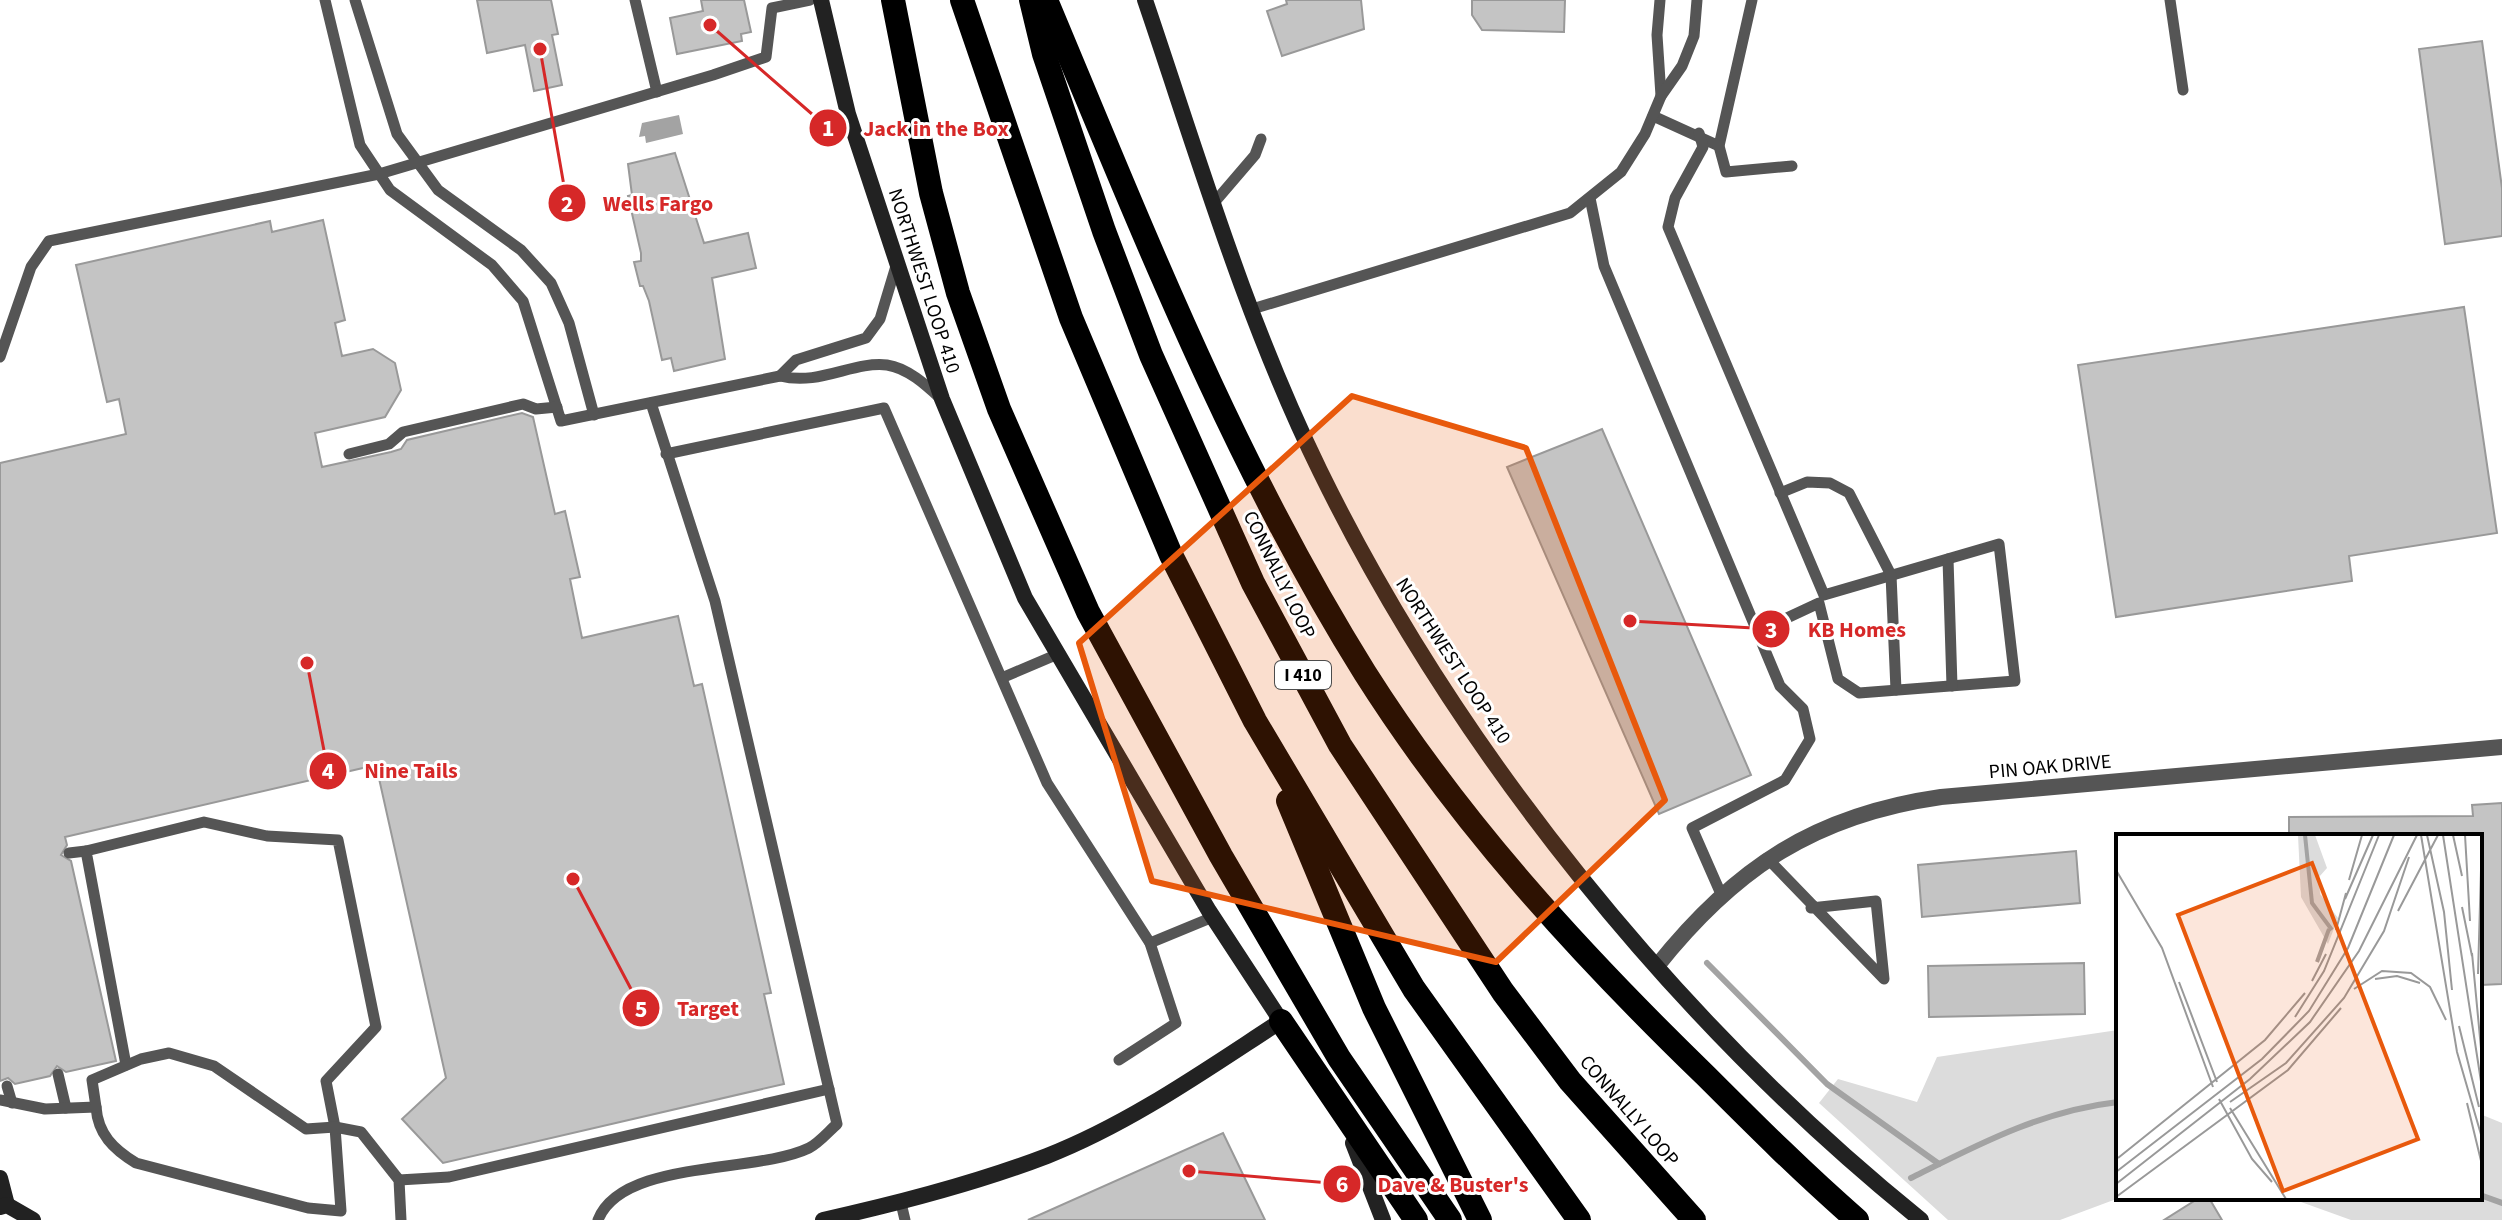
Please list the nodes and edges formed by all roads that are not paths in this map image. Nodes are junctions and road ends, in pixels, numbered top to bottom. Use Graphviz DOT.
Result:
graph roads {
  1 [pos="325,0"];
  2 [pos="355,0"];
  3 [pos="635,0"];
  4 [pos="810,0"];
  5 [pos="821,0"];
  6 [pos="893,0"];
  7 [pos="962,0"];
  8 [pos="1031,0"];
  9 [pos="1046,0"];
  10 [pos="1145,0"];
  11 [pos="1660,0"];
  12 [pos="1697,0"];
  13 [pos="1752,0"];
  14 [pos="2170,0"];
  15 [pos="768,4"];
  16 [pos="2183,90"];
  17 [pos="657,92"];
  18 [pos="1661,96"];
  19 [pos="1653,116"];
  20 [pos="1699,133"];
  21 [pos="1261,139"];
  22 [pos="1719,146"];
  23 [pos="416,160"];
  24 [pos="1792,166"];
  25 [pos="379,174"];
  26 [pos="1590,198"];
  27 [pos="1213,204"];
  28 [pos="897,265"];
  29 [pos="1249,310"];
  30 [pos="0,357"];
  31 [pos="780,376"];
  32 [pos="942,399"];
  33 [pos="651,403"];
  34 [pos="557,407"];
  35 [pos="594,415"];
  36 [pos="349,454"];
  37 [pos="666,454"];
  38 [pos="1780,493"];
  39 [pos="1948,559"];
  40 [pos="1891,575"];
  41 [pos="1822,599"];
  42 [pos="1757,632"];
  43 [pos="1058,654"];
  44 [pos="1004,677"];
  45 [pos="1952,686"];
  46 [pos="1896,690"];
  47 [pos="1255,721"];
  48 [pos="2502,747"];
  49 [pos="86,851"];
  50 [pos="69,853"];
  51 [pos="1767,858"];
  52 [pos="1721,894"];
  53 [pos="1811,908"];
  54 [pos="1213,917"];
  55 [pos="1150,943"];
  56 [pos="1657,966"];
  57 [pos="1281,1021"];
  58 [pos="1339,1058"];
  59 [pos="1119,1060"];
  60 [pos="126,1065"];
  61 [pos="58,1074"];
  62 [pos="7,1086"];
  63 [pos="829,1089"];
  64 [pos="6,1101"];
  65 [pos="96,1107"];
  66 [pos="66,1108"];
  67 [pos="335,1127"];
  68 [pos="0,1178"];
  69 [pos="399,1180"];
  70 [pos="901,1203"];
  71 [pos="3,1206"];
  72 [pos="1850,1215"];
  73 [pos="33,1220"];
  74 [pos="401,1220"];
  75 [pos="598,1220"];
  76 [pos="823,1220"];
  77 [pos="905,1220"];
  78 [pos="1383,1220"];
  79 [pos="1396,1220"];
  80 [pos="1416,1220"];
  81 [pos="1450,1220"];
  82 [pos="1480,1220"];
  83 [pos="1579,1220"];
  84 [pos="1694,1220"];
  85 [pos="1921,1220"];
  1 -- 25 [label="lane"];
  2 -- 23 [label="lane"];
  3 -- 17 [label="lane"];
  4 -- 15 [label="lane"];
  5 -- 28 [label="main road, NORTHWEST LOOP 410"];
  6 -- 58 [label="highway"];
  7 -- 47 [label="highway"];
  8 -- 84 [label="highway, CONNALLY LOOP / I 410"];
  9 -- 72 [label="highway"];
  10 -- 27 [label="main road, NORTHWEST LOOP 410"];
  11 -- 18 [label="lane"];
  12 -- 18 [label="lane"];
  13 -- 22 [label="lane"];
  14 -- 16 [label="lane"];
  15 -- 17 [label="lane"];
  17 -- 23 [label="lane"];
  18 -- 19 [label="lane"];
  19 -- 20 [label="lane"];
  19 -- 26 [label="lane"];
  20 -- 22 [label="lane"];
  20 -- 38 [label="lane"];
  21 -- 27 [label="lane"];
  22 -- 24 [label="lane"];
  23 -- 25 [label="lane"];
  23 -- 35 [label="lane"];
  25 -- 30 [label="lane"];
  25 -- 34 [label="lane"];
  26 -- 29 [label="lane"];
  26 -- 42 [label="lane"];
  27 -- 29 [label="main road, NORTHWEST LOOP 410"];
  28 -- 31 [label="lane"];
  28 -- 32 [label="main road, NORTHWEST LOOP 410"];
  29 -- 56 [label="main road, NORTHWEST LOOP 410"];
  31 -- 32 [label="lane"];
  31 -- 33 [label="lane"];
  32 -- 43 [label="main road, NORTHWEST LOOP 410"];
  33 -- 35 [label="lane"];
  33 -- 37 [label="lane"];
  34 -- 35 [label="lane"];
  34 -- 36 [label="lane"];
  37 -- 44 [label="lane"];
  37 -- 63 [label="lane"];
  38 -- 40 [label="lane"];
  38 -- 41 [label="lane"];
  39 -- 40 [label="lane"];
  39 -- 45 [label="lane"];
  39 -- 45 [label="lane"];
  40 -- 41 [label="lane"];
  40 -- 46 [label="lane"];
  41 -- 42 [label="lane"];
  41 -- 46 [label="lane"];
  42 -- 52 [label="lane"];
  43 -- 44 [label="lane"];
  43 -- 54 [label="main road, NORTHWEST LOOP 410"];
  44 -- 55 [label="lane"];
  45 -- 46 [label="lane"];
  47 -- 82 [label="highway"];
  47 -- 83 [label="highway"];
  48 -- 51 [label="street, PIN OAK DRIVE"];
  49 -- 50 [label="lane"];
  49 -- 60 [label="lane"];
  49 -- 67 [label="lane"];
  51 -- 52 [label="street, PIN OAK DRIVE"];
  51 -- 53 [label="lane"];
  52 -- 56 [label="street, PIN OAK DRIVE"];
  53 -- 53 [label="lane"];
  54 -- 55 [label="lane"];
  54 -- 57 [label="main road, NORTHWEST LOOP 410"];
  55 -- 59 [label="lane"];
  56 -- 85 [label="main road, NORTHWEST LOOP 410"];
  57 -- 70 [label="main road"];
  57 -- 78 [label="main road, NORTHWEST LOOP 410"];
  57 -- 80 [label="highway"];
  58 -- 79 [label="highway"];
  58 -- 81 [label="highway"];
  60 -- 65 [label="lane"];
  60 -- 67 [label="lane"];
  61 -- 66 [label="lane"];
  62 -- 64 [label="lane"];
  63 -- 69 [label="lane"];
  63 -- 75 [label="lane"];
  64 -- 66 [label="lane"];
  65 -- 66 [label="lane"];
  65 -- 67 [label="lane"];
  67 -- 69 [label="lane"];
  68 -- 71 [label="main road"];
  69 -- 74 [label="lane"];
  70 -- 76 [label="main road"];
  70 -- 77 [label="lane"];
  71 -- 73 [label="main road"];
}
